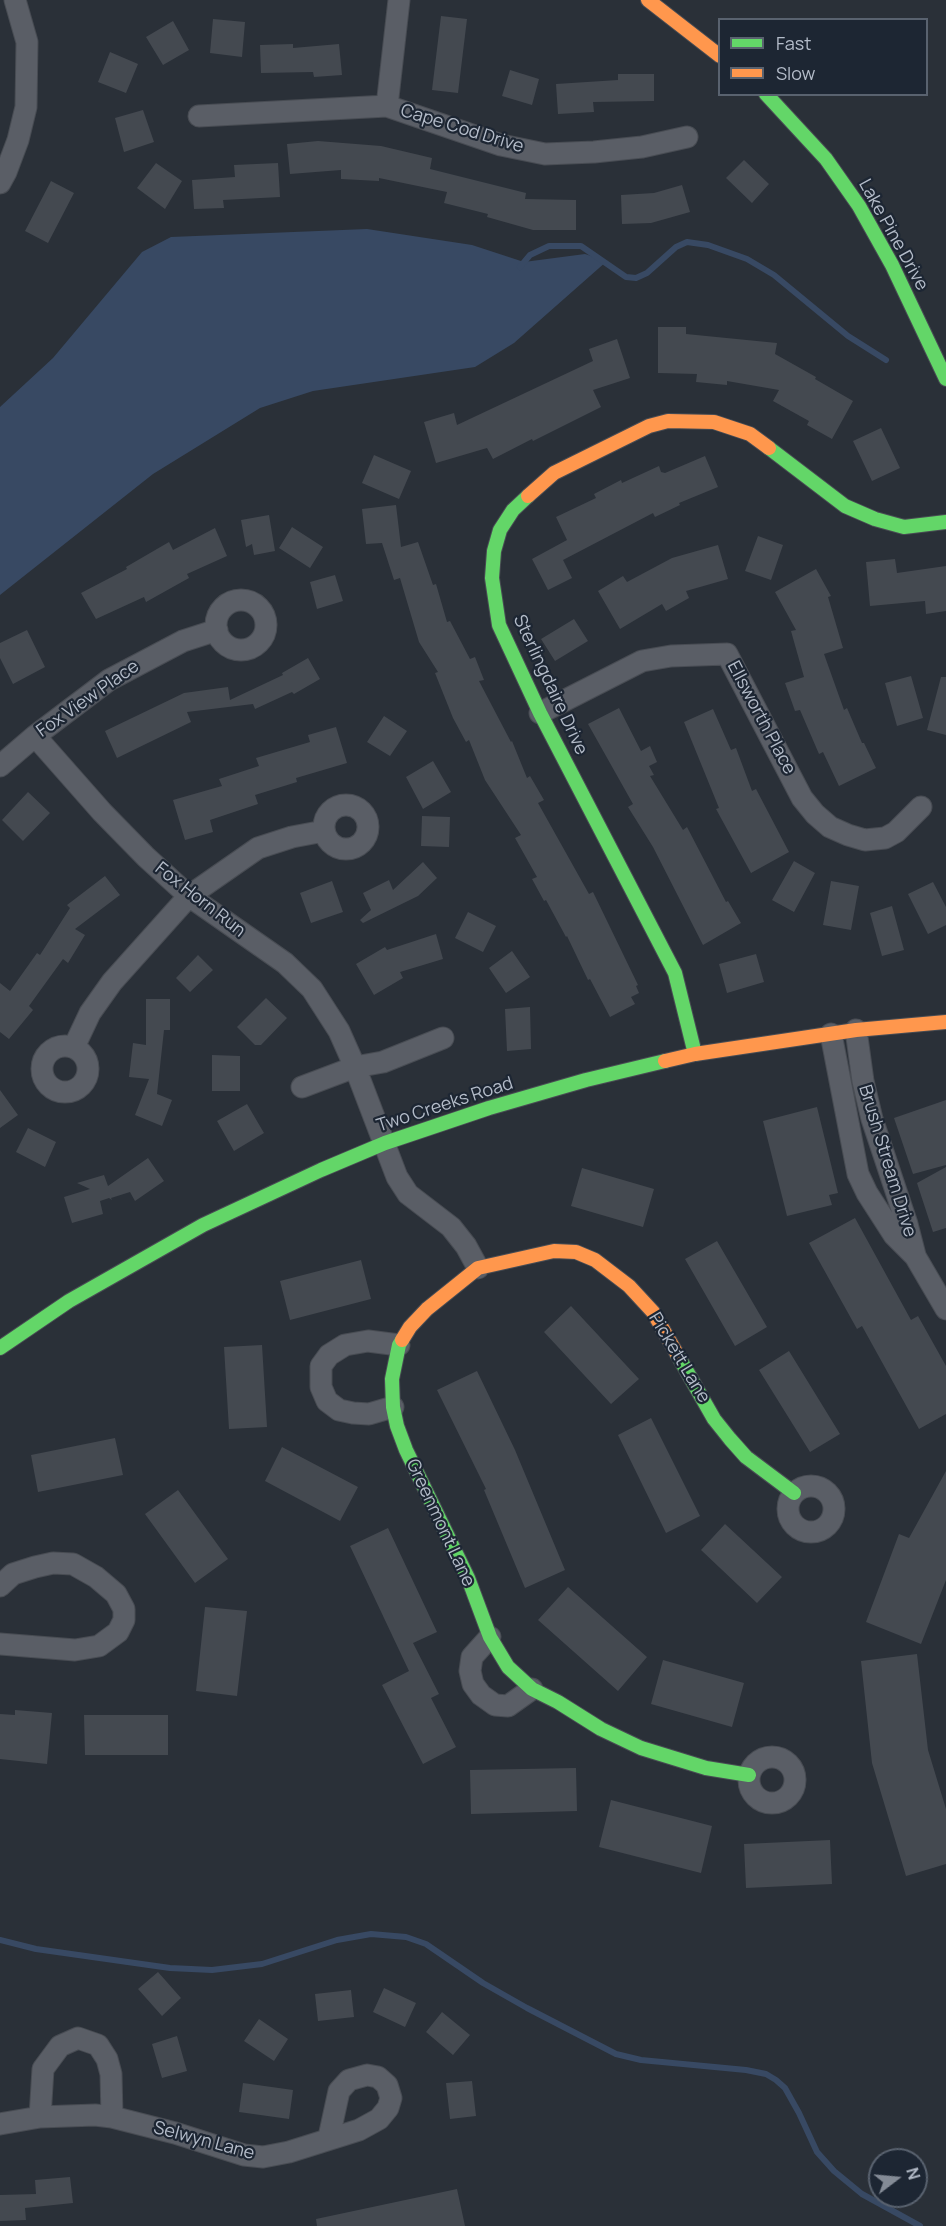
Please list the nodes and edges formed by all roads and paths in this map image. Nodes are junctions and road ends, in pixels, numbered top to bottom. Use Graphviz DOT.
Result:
graph roads {
  1 [pos="15,0"];
  2 [pos="399,0"];
  3 [pos="648,0"];
  4 [pos="718,54"];
  5 [pos="768,96"];
  6 [pos="387,106"];
  7 [pos="200,116"];
  8 [pos="687,137"];
  9 [pos="0,183"];
  10 [pos="946,379"];
  11 [pos="946,522"];
  12 [pos="217,630"];
  13 [pos="540,713"];
  14 [pos="35,736"];
  15 [pos="0,766"];
  16 [pos="921,807"];
  17 [pos="324,831"];
  18 [pos="189,896"];
  19 [pos="946,1022"];
  20 [pos="856,1030"];
  21 [pos="831,1034"];
  22 [pos="443,1038"];
  23 [pos="74,1047"];
  24 [pos="695,1054"];
  25 [pos="355,1068"];
  26 [pos="302,1087"];
  27 [pos="385,1143"];
  28 [pos="915,1256"];
  29 [pos="478,1268"];
  30 [pos="946,1309"];
  31 [pos="399,1345"];
  32 [pos="0,1348"];
  33 [pos="393,1407"];
  34 [pos="794,1493"];
  35 [pos="0,1586"];
  36 [pos="490,1637"];
  37 [pos="0,1644"];
  38 [pos="532,1689"];
  39 [pos="749,1775"];
  40 [pos="40,2117"];
  41 [pos="112,2117"];
  42 [pos="0,2124"];
  43 [pos="329,2138"];
  1 -- 9 [label="street"];
  2 -- 6 [label="street"];
  3 -- 4 [label="street"];
  5 -- 10 [label="street, Lake Pine Drive"];
  6 -- 7 [label="street, Cape Cod Drive"];
  6 -- 8 [label="street, Cape Cod Drive"];
  11 -- 13 [label="street, Sterlingdaire Drive"];
  12 -- 14 [label="street, Fox View Place"];
  13 -- 16 [label="street, Ellsworth Place"];
  13 -- 24 [label="street, Sterlingdaire Drive"];
  14 -- 15 [label="street, Fox View Place"];
  14 -- 18 [label="street, Fox Horn Run"];
  17 -- 18 [label="street"];
  18 -- 23 [label="street"];
  18 -- 25 [label="street, Fox Horn Run"];
  19 -- 20 [label="street, Two Creeks Road"];
  20 -- 21 [label="street, Two Creeks Road"];
  20 -- 28 [label="street, Brush Stream Drive"];
  21 -- 24 [label="street, Two Creeks Road"];
  21 -- 28 [label="street, Brush Stream Drive"];
  22 -- 25 [label="street"];
  24 -- 27 [label="street, Two Creeks Road"];
  25 -- 26 [label="street"];
  25 -- 27 [label="street, Fox Horn Run"];
  27 -- 29 [label="street"];
  27 -- 32 [label="street, Two Creeks Road"];
  28 -- 30 [label="street, Brush Stream Drive"];
  29 -- 31 [label="street, Greenmont Lane"];
  29 -- 34 [label="street, Pickett Lane"];
  31 -- 33 [label="street, Greenmont Lane"];
  31 -- 33 [label="street"];
  33 -- 36 [label="street, Greenmont Lane"];
  35 -- 37 [label="street"];
  36 -- 38 [label="street, Greenmont Lane"];
  36 -- 38 [label="street"];
  38 -- 39 [label="street, Greenmont Lane"];
  40 -- 41 [label="street, Selwyn Lane"];
  40 -- 41 [label="street"];
  40 -- 42 [label="street, Selwyn Lane"];
  41 -- 43 [label="street, Selwyn Lane"];
}
